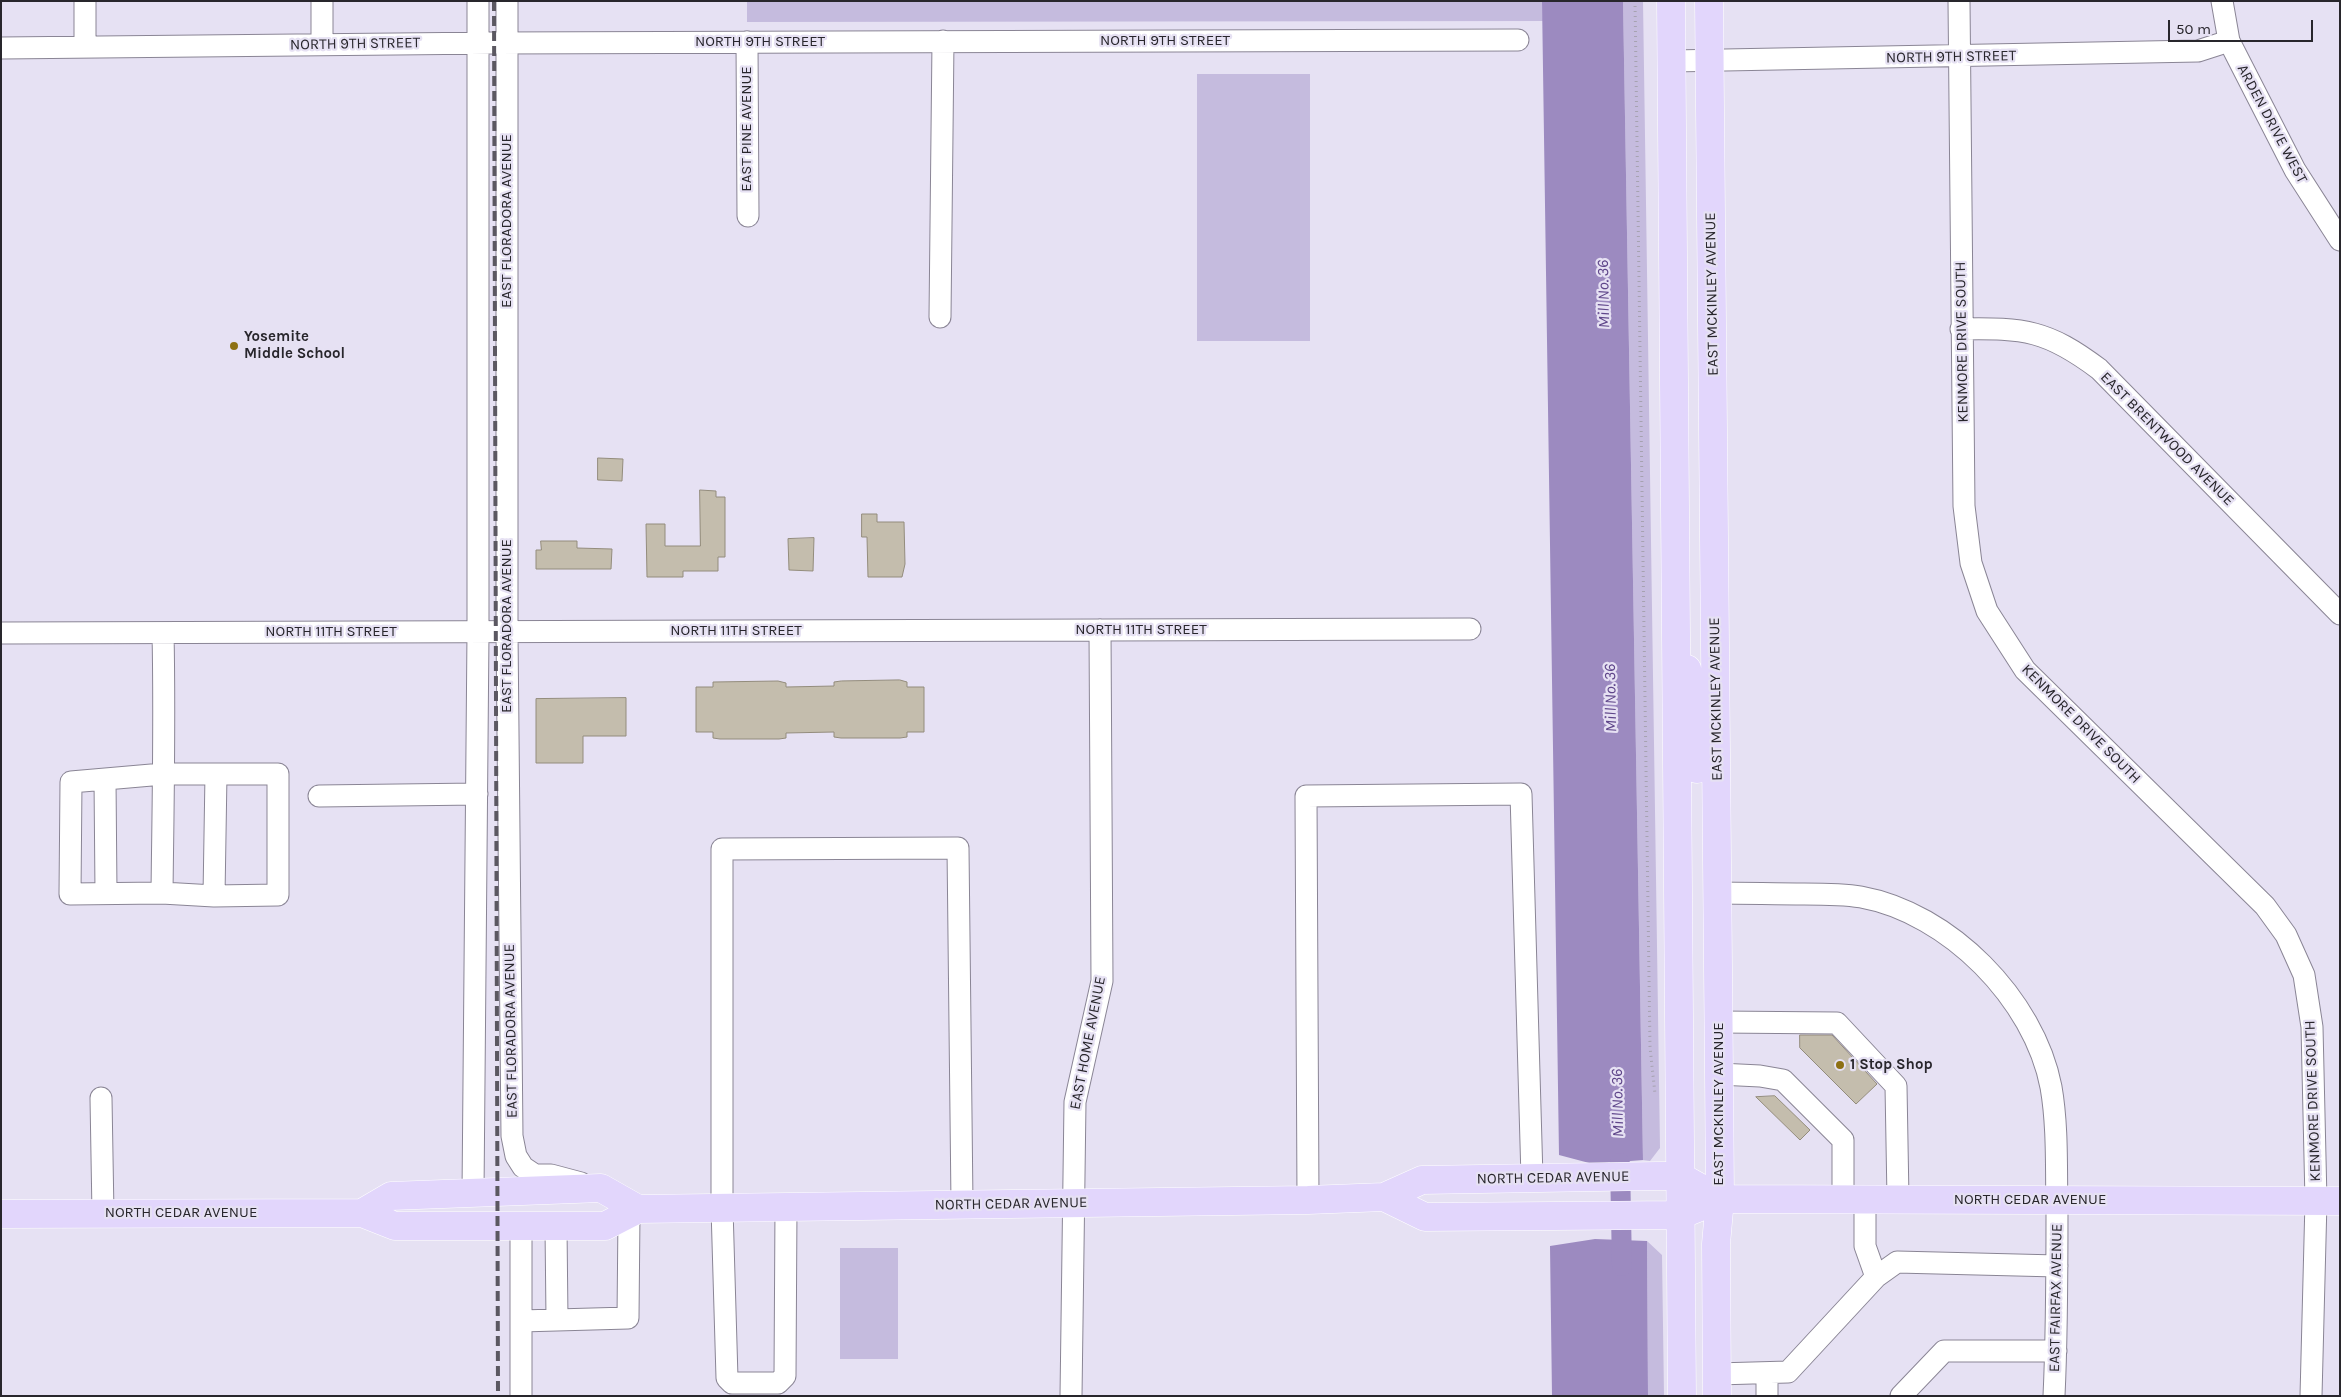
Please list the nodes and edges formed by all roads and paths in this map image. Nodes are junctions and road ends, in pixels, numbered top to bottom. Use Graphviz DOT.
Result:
graph roads {
  1 [pos="85,1"];
  2 [pos="322,1"];
  3 [pos="478,1"];
  4 [pos="507,1"];
  5 [pos="1634,1"];
  6 [pos="1671,1"];
  7 [pos="1709,1"];
  8 [pos="1959,1"];
  9 [pos="2222,1"];
  10 [pos="1518,40"];
  11 [pos="507,42"];
  12 [pos="747,42"];
  13 [pos="943,42"];
  14 [pos="2229,42"];
  15 [pos="478,43"];
  16 [pos="322,44"];
  17 [pos="85,47"];
  18 [pos="1,48"];
  19 [pos="1959,57"];
  20 [pos="1709,60"];
  21 [pos="1672,61"];
  22 [pos="748,216"];
  23 [pos="2340,240"];
  24 [pos="940,317"];
  25 [pos="1961,329"];
  26 [pos="2340,614"];
  27 [pos="1470,629"];
  28 [pos="1100,630"];
  29 [pos="1677,631"];
  30 [pos="478,632"];
  31 [pos="507,632"];
  32 [pos="1,633"];
  33 [pos="163,633"];
  34 [pos="163,774"];
  35 [pos="216,774"];
  36 [pos="105,779"];
  37 [pos="476,794"];
  38 [pos="319,796"];
  39 [pos="1717,798"];
  40 [pos="162,893"];
  41 [pos="1718,893"];
  42 [pos="106,894"];
  43 [pos="214,896"];
  44 [pos="1719,1022"];
  45 [pos="1719,1074"];
  46 [pos="1655,1096"];
  47 [pos="101,1098"];
  48 [pos="1679,1176"];
  49 [pos="1532,1178"];
  50 [pos="601,1188"];
  51 [pos="473,1193"];
  52 [pos="1384,1197"];
  53 [pos="1720,1199"];
  54 [pos="1854,1199"];
  55 [pos="1898,1199"];
  56 [pos="1308,1200"];
  57 [pos="2057,1200"];
  58 [pos="2328,1201"];
  59 [pos="1073,1202"];
  60 [pos="962,1204"];
  61 [pos="786,1207"];
  62 [pos="722,1208"];
  63 [pos="633,1212"];
  64 [pos="362,1213"];
  65 [pos="1,1214"];
  66 [pos="103,1214"];
  67 [pos="1680,1215"];
  68 [pos="556,1226"];
  69 [pos="521,1227"];
  70 [pos="2057,1266"];
  71 [pos="1876,1277"];
  72 [pos="521,1320"];
  73 [pos="557,1320"];
  74 [pos="2056,1351"];
  75 [pos="1768,1373"];
  76 [pos="1717,1385"];
  77 [pos="521,1396"];
  78 [pos="1071,1396"];
  79 [pos="1682,1396"];
  80 [pos="1767,1396"];
  81 [pos="1901,1396"];
  82 [pos="2054,1396"];
  83 [pos="2311,1396"];
  1 -- 17 [label="street"];
  2 -- 16 [label="street"];
  3 -- 15 [label="street, EAST FLORADORA AVENUE"];
  4 -- 11 [label="street, EAST FLORADORA AVENUE"];
  5 -- 46 [label="path"];
  6 -- 21 [label="main road"];
  7 -- 20 [label="main road, EAST MCKINLEY AVENUE"];
  8 -- 19 [label="street, KENMORE DRIVE SOUTH"];
  9 -- 14 [label="street, ARDEN DRIVE WEST"];
  10 -- 13 [label="street, NORTH 9TH STREET"];
  11 -- 12 [label="street, NORTH 9TH STREET"];
  11 -- 15 [label="street, NORTH 9TH STREET"];
  11 -- 31 [label="street, EAST FLORADORA AVENUE"];
  12 -- 13 [label="street, NORTH 9TH STREET"];
  12 -- 22 [label="street, EAST PINE AVENUE"];
  13 -- 24 [label="street"];
  14 -- 19 [label="street, NORTH 9TH STREET"];
  14 -- 23 [label="street, ARDEN DRIVE WEST"];
  15 -- 16 [label="street, NORTH 9TH STREET"];
  15 -- 30 [label="street, EAST FLORADORA AVENUE"];
  16 -- 17 [label="street, NORTH 9TH STREET"];
  17 -- 18 [label="street, NORTH 9TH STREET"];
  19 -- 20 [label="street, NORTH 9TH STREET"];
  19 -- 25 [label="street, KENMORE DRIVE SOUTH"];
  20 -- 21 [label="street, NORTH 9TH STREET"];
  20 -- 39 [label="main road, EAST MCKINLEY AVENUE"];
  21 -- 29 [label="main road"];
  25 -- 26 [label="street, EAST BRENTWOOD AVENUE"];
  25 -- 58 [label="street, KENMORE DRIVE SOUTH"];
  27 -- 28 [label="street, NORTH 11TH STREET"];
  28 -- 31 [label="street, NORTH 11TH STREET"];
  28 -- 59 [label="street, EAST HOME AVENUE"];
  29 -- 39 [label="main road"];
  29 -- 48 [label="main road"];
  30 -- 31 [label="street, NORTH 11TH STREET"];
  30 -- 33 [label="street, NORTH 11TH STREET"];
  30 -- 37 [label="street, EAST FLORADORA AVENUE"];
  31 -- 50 [label="street, EAST FLORADORA AVENUE"];
  32 -- 33 [label="street, NORTH 11TH STREET"];
  33 -- 34 [label="street"];
  34 -- 35 [label="street"];
  34 -- 36 [label="street"];
  34 -- 40 [label="street"];
  35 -- 43 [label="street"];
  35 -- 43 [label="street"];
  36 -- 42 [label="street"];
  36 -- 42 [label="street"];
  37 -- 38 [label="street"];
  37 -- 51 [label="street, EAST FLORADORA AVENUE"];
  39 -- 41 [label="main road, EAST MCKINLEY AVENUE"];
  40 -- 42 [label="street"];
  40 -- 43 [label="street"];
  41 -- 44 [label="main road, EAST MCKINLEY AVENUE"];
  41 -- 57 [label="street, EAST FAIRFAX AVENUE"];
  44 -- 45 [label="main road, EAST MCKINLEY AVENUE"];
  44 -- 55 [label="street"];
  45 -- 53 [label="main road, EAST MCKINLEY AVENUE"];
  45 -- 54 [label="street"];
  47 -- 66 [label="street"];
  48 -- 49 [label="main road, NORTH CEDAR AVENUE"];
  48 -- 53 [label="main road, NORTH CEDAR AVENUE"];
  48 -- 67 [label="main road"];
  49 -- 52 [label="main road, NORTH CEDAR AVENUE"];
  49 -- 56 [label="street"];
  50 -- 51 [label="main road"];
  50 -- 63 [label="main road"];
  51 -- 64 [label="main road"];
  52 -- 56 [label="main road, NORTH CEDAR AVENUE"];
  52 -- 67 [label="main road, NORTH CEDAR AVENUE"];
  53 -- 54 [label="main road, NORTH CEDAR AVENUE"];
  53 -- 67 [label="main road, NORTH CEDAR AVENUE"];
  53 -- 76 [label="main road, EAST MCKINLEY AVENUE"];
  54 -- 55 [label="main road, NORTH CEDAR AVENUE"];
  54 -- 71 [label="street"];
  55 -- 57 [label="main road, NORTH CEDAR AVENUE"];
  56 -- 59 [label="main road, NORTH CEDAR AVENUE"];
  57 -- 58 [label="main road, NORTH CEDAR AVENUE"];
  57 -- 70 [label="street, EAST FAIRFAX AVENUE"];
  58 -- 83 [label="street, KENMORE DRIVE SOUTH"];
  59 -- 60 [label="main road, NORTH CEDAR AVENUE"];
  59 -- 78 [label="street, EAST HOME AVENUE"];
  60 -- 61 [label="main road, NORTH CEDAR AVENUE"];
  60 -- 62 [label="street"];
  61 -- 62 [label="main road, NORTH CEDAR AVENUE"];
  61 -- 62 [label="street"];
  62 -- 63 [label="main road, NORTH CEDAR AVENUE"];
  63 -- 68 [label="main road, NORTH CEDAR AVENUE"];
  63 -- 73 [label="street"];
  64 -- 66 [label="main road, NORTH CEDAR AVENUE"];
  64 -- 69 [label="main road, NORTH CEDAR AVENUE"];
  65 -- 66 [label="main road, NORTH CEDAR AVENUE"];
  67 -- 79 [label="main road"];
  68 -- 69 [label="main road, NORTH CEDAR AVENUE"];
  68 -- 73 [label="street"];
  69 -- 72 [label="street"];
  70 -- 71 [label="street"];
  70 -- 74 [label="street, EAST FAIRFAX AVENUE"];
  71 -- 75 [label="street"];
  72 -- 73 [label="street"];
  72 -- 77 [label="street"];
  74 -- 81 [label="street"];
  74 -- 82 [label="street, EAST FAIRFAX AVENUE"];
  75 -- 76 [label="street"];
  75 -- 80 [label="street"];
}
